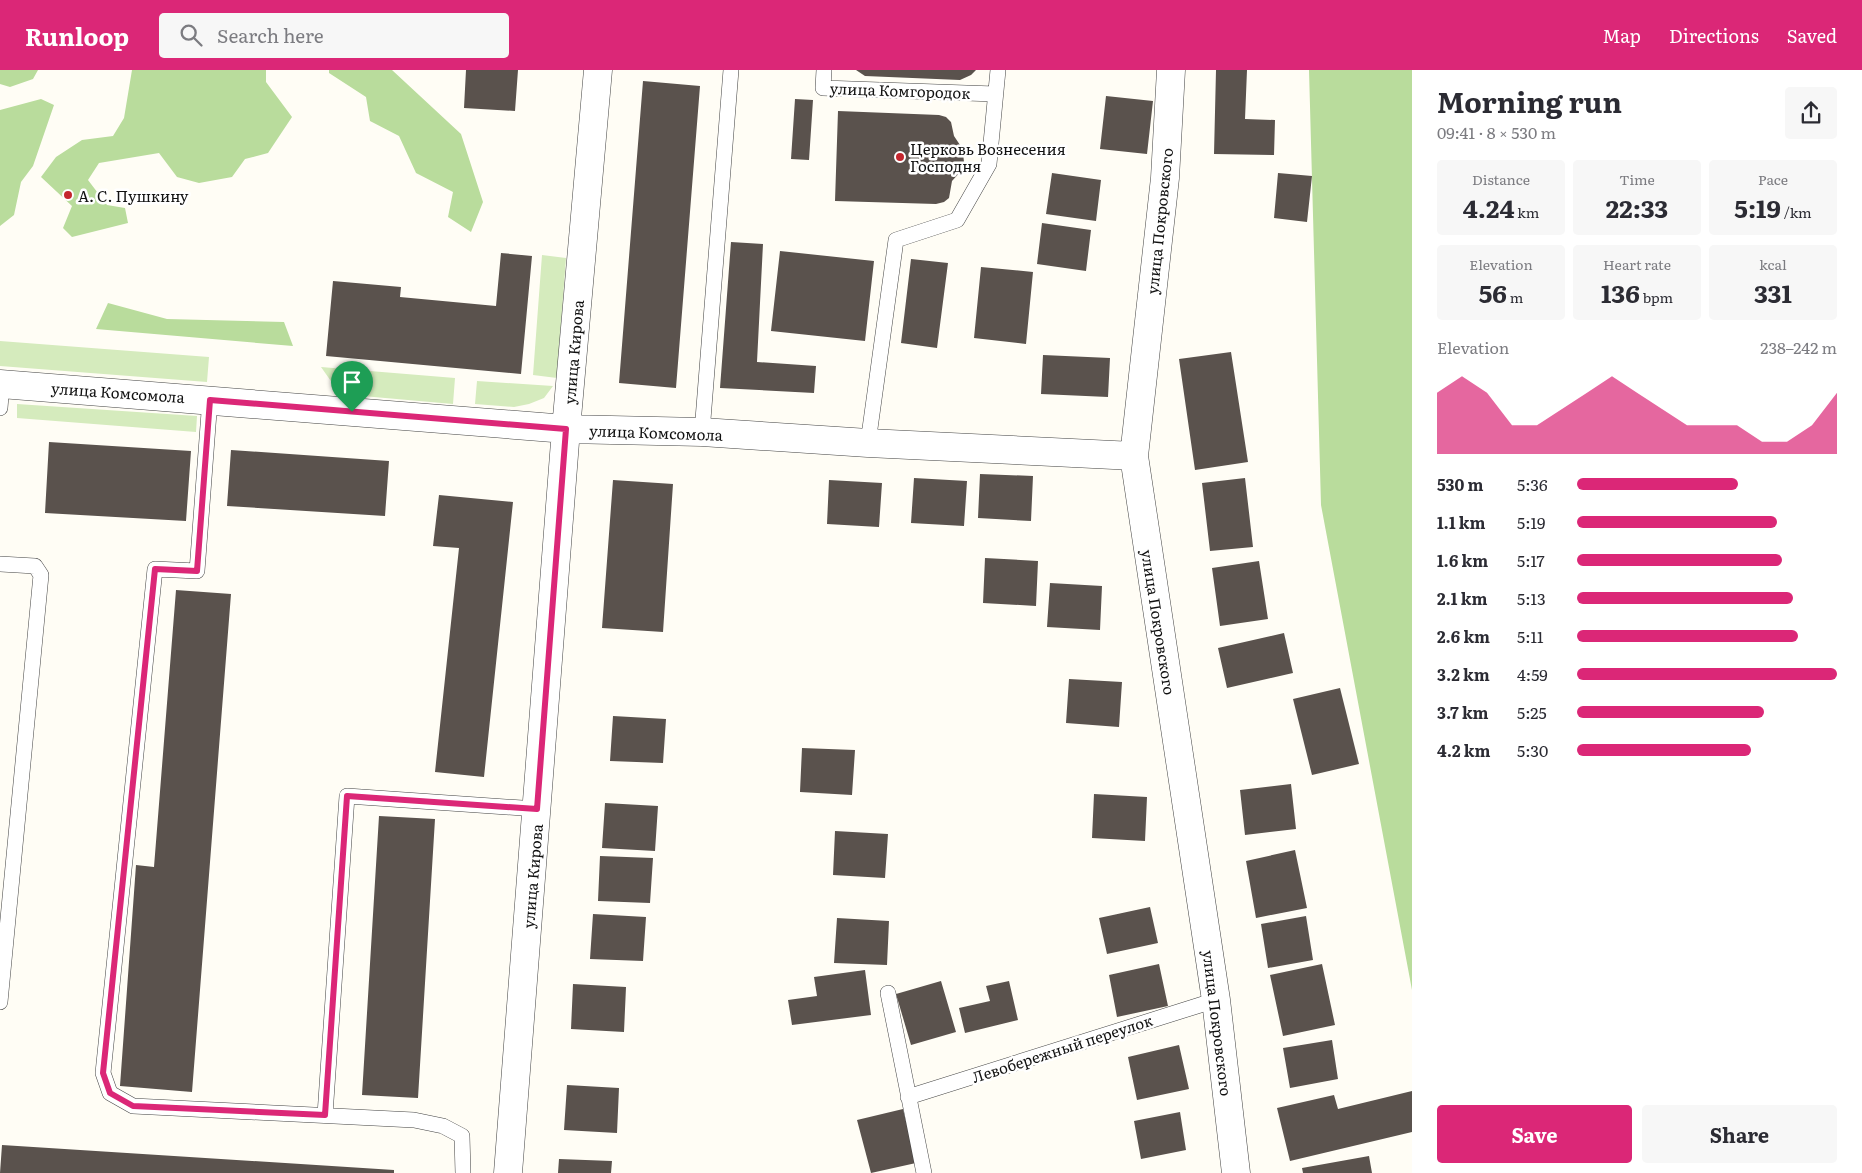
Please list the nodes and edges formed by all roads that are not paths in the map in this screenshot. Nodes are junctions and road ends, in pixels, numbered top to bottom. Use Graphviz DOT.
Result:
graph roads {
  1 [pos="598,70"];
  2 [pos="731,70"];
  3 [pos="824,70"];
  4 [pos="998,70"];
  5 [pos="1172,70"];
  6 [pos="995,94"];
  7 [pos="1,392"];
  8 [pos="210,400"];
  9 [pos="566,429"];
  10 [pos="702,432"];
  11 [pos="868,443"];
  12 [pos="1134,456"];
  13 [pos="0,564"];
  14 [pos="537,809"];
  15 [pos="888,993"];
  16 [pos="1216,1000"];
  17 [pos="0,1002"];
  18 [pos="908,1097"];
  19 [pos="325,1115"];
  20 [pos="463,1173"];
  21 [pos="508,1173"];
  22 [pos="924,1173"];
  23 [pos="1236,1173"];
  1 -- 9 [label="street, улица Кирова"];
  2 -- 10 [label="lane"];
  3 -- 6 [label="lane, улица Комгородок"];
  4 -- 6 [label="lane"];
  5 -- 12 [label="street, улица Покровского"];
  6 -- 11 [label="lane"];
  7 -- 8 [label="street, улица Комсомола"];
  8 -- 9 [label="street, улица Комсомола"];
  8 -- 19 [label="lane"];
  9 -- 10 [label="street, улица Комсомола"];
  9 -- 14 [label="street, улица Кирова"];
  10 -- 11 [label="street, улица Комсомола"];
  11 -- 12 [label="street, улица Комсомола"];
  12 -- 16 [label="street, улица Покровского"];
  13 -- 17 [label="lane"];
  14 -- 19 [label="lane"];
  14 -- 21 [label="street, улица Кирова"];
  15 -- 18 [label="lane"];
  16 -- 18 [label="lane, Левобережный переулок"];
  16 -- 23 [label="street, улица Покровского"];
  18 -- 22 [label="lane"];
  19 -- 20 [label="lane"];
}
